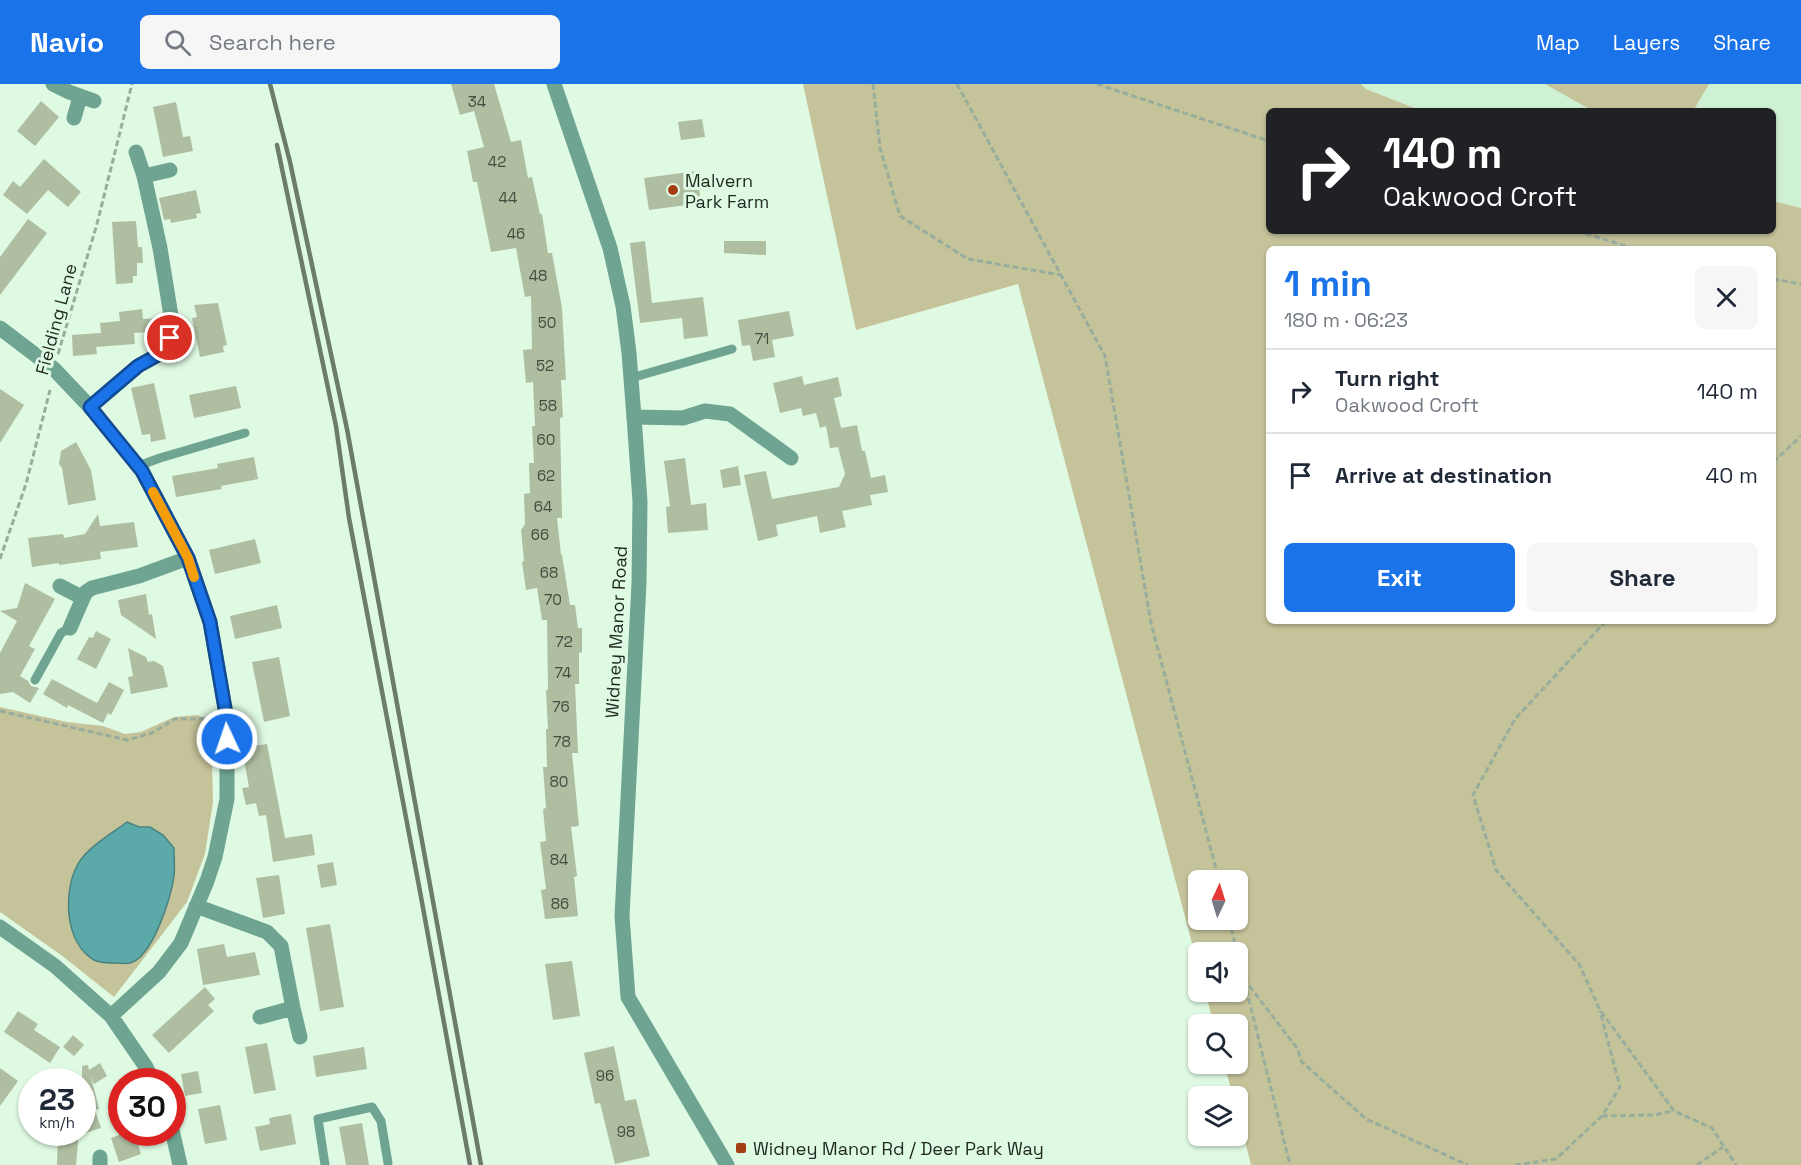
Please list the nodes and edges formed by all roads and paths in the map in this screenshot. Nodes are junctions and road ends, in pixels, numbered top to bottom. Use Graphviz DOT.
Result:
graph roads {
  1 [pos="53,84"];
  2 [pos="132,84"];
  3 [pos="554,84"];
  4 [pos="873,84"];
  5 [pos="957,84"];
  6 [pos="1097,84"];
  7 [pos="74,118"];
  8 [pos="1266,140"];
  9 [pos="136,152"];
  10 [pos="170,170"];
  11 [pos="144,176"];
  12 [pos="1587,234"];
  13 [pos="1626,246"];
  14 [pos="1061,275"];
  15 [pos="1776,280"];
  16 [pos="1801,284"];
  17 [pos="0,328"];
  18 [pos="732,349"];
  19 [pos="54,369"];
  20 [pos="631,378"];
  21 [pos="90,407"];
  22 [pos="634,417"];
  23 [pos="245,433"];
  24 [pos="1801,436"];
  25 [pos="791,458"];
  26 [pos="1776,459"];
  27 [pos="138,466"];
  28 [pos="188,558"];
  29 [pos="0,559"];
  30 [pos="60,586"];
  31 [pos="83,597"];
  32 [pos="1603,624"];
  33 [pos="70,628"];
  34 [pos="35,680"];
  35 [pos="0,711"];
  36 [pos="227,720"];
  37 [pos="1216,870"];
  38 [pos="196,906"];
  39 [pos="0,927"];
  40 [pos="1248,984"];
  41 [pos="1248,995"];
  42 [pos="293,1008"];
  43 [pos="1600,1010"];
  44 [pos="111,1016"];
  45 [pos="260,1017"];
  46 [pos="300,1037"];
  47 [pos="146,1068"];
  48 [pos="1674,1111"];
  49 [pos="1602,1116"];
  50 [pos="176,1146"];
  51 [pos="1723,1147"];
  52 [pos="388,1163"];
  53 [pos="180,1165"];
  54 [pos="325,1165"];
  55 [pos="727,1165"];
  56 [pos="1290,1165"];
  57 [pos="1468,1165"];
  58 [pos="1515,1165"];
  59 [pos="1697,1165"];
  60 [pos="1736,1165"];
  1 -- 7 [label="street"];
  2 -- 19 [label="path, Fielding Lane"];
  3 -- 20 [label="street, Widney Manor Road"];
  4 -- 14 [label="path"];
  5 -- 14 [label="path"];
  6 -- 8 [label="path"];
  9 -- 11 [label="street"];
  10 -- 11 [label="street"];
  11 -- 21 [label="street"];
  12 -- 13 [label="path"];
  14 -- 37 [label="path"];
  15 -- 16 [label="path"];
  17 -- 19 [label="street"];
  18 -- 20 [label="lane"];
  19 -- 21 [label="street"];
  19 -- 29 [label="path, Fielding Lane"];
  20 -- 22 [label="street, Widney Manor Road"];
  21 -- 27 [label="street"];
  22 -- 25 [label="street"];
  22 -- 55 [label="street, Widney Manor Road"];
  23 -- 27 [label="lane"];
  24 -- 26 [label="path"];
  27 -- 28 [label="street"];
  28 -- 31 [label="street"];
  28 -- 36 [label="street"];
  30 -- 31 [label="street"];
  31 -- 33 [label="street"];
  32 -- 43 [label="path"];
  33 -- 34 [label="lane"];
  35 -- 36 [label="path"];
  36 -- 38 [label="street"];
  38 -- 42 [label="street"];
  38 -- 44 [label="street"];
  39 -- 44 [label="street"];
  40 -- 57 [label="path"];
  41 -- 56 [label="path"];
  42 -- 45 [label="street"];
  42 -- 46 [label="street"];
  43 -- 48 [label="path"];
  43 -- 49 [label="path"];
  44 -- 47 [label="street"];
  48 -- 49 [label="path"];
  48 -- 51 [label="path"];
  49 -- 58 [label="path"];
  50 -- 53 [label="street"];
  51 -- 59 [label="path"];
  51 -- 60 [label="path"];
  52 -- 54 [label="lane"];
}
